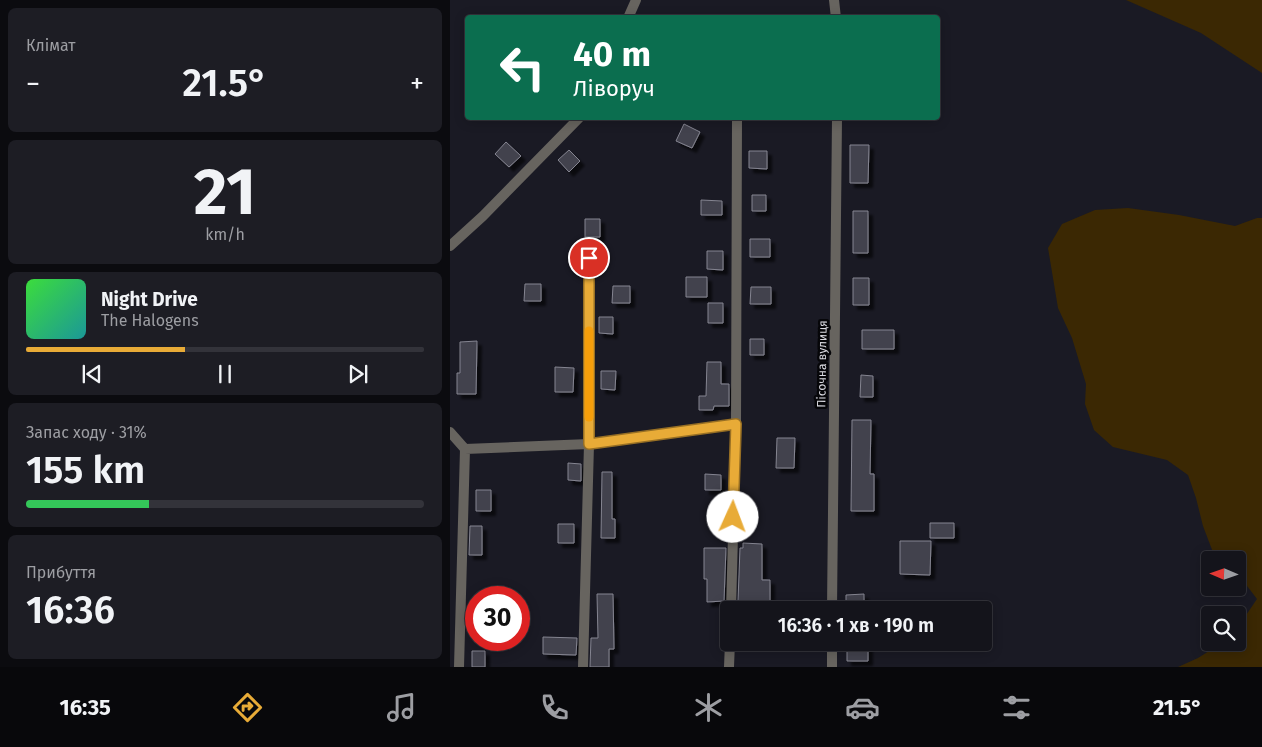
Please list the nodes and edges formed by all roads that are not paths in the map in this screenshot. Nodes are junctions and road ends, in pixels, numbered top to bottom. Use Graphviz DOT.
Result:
graph roads {
  1 [pos="636,0"];
  2 [pos="834,0"];
  3 [pos="629,15"];
  4 [pos="836,15"];
  5 [pos="577,120"];
  6 [pos="736,120"];
  7 [pos="837,120"];
  8 [pos="450,246"];
  9 [pos="589,258"];
  10 [pos="736,424"];
  11 [pos="450,432"];
  12 [pos="589,444"];
  13 [pos="465,449"];
  14 [pos="731,601"];
  15 [pos="832,601"];
  16 [pos="730,651"];
  17 [pos="832,651"];
  18 [pos="459,667"];
  19 [pos="584,667"];
  20 [pos="729,667"];
  21 [pos="832,667"];
  1 -- 3 [label="street"];
  2 -- 4 [label="street"];
  5 -- 8 [label="street"];
  6 -- 10 [label="street"];
  7 -- 15 [label="street, Пісочна вулиця"];
  9 -- 12 [label="street"];
  10 -- 12 [label="street"];
  10 -- 14 [label="street"];
  11 -- 13 [label="street"];
  12 -- 13 [label="street"];
  12 -- 19 [label="street"];
  13 -- 18 [label="street"];
  16 -- 20 [label="street"];
  17 -- 21 [label="street"];
}
